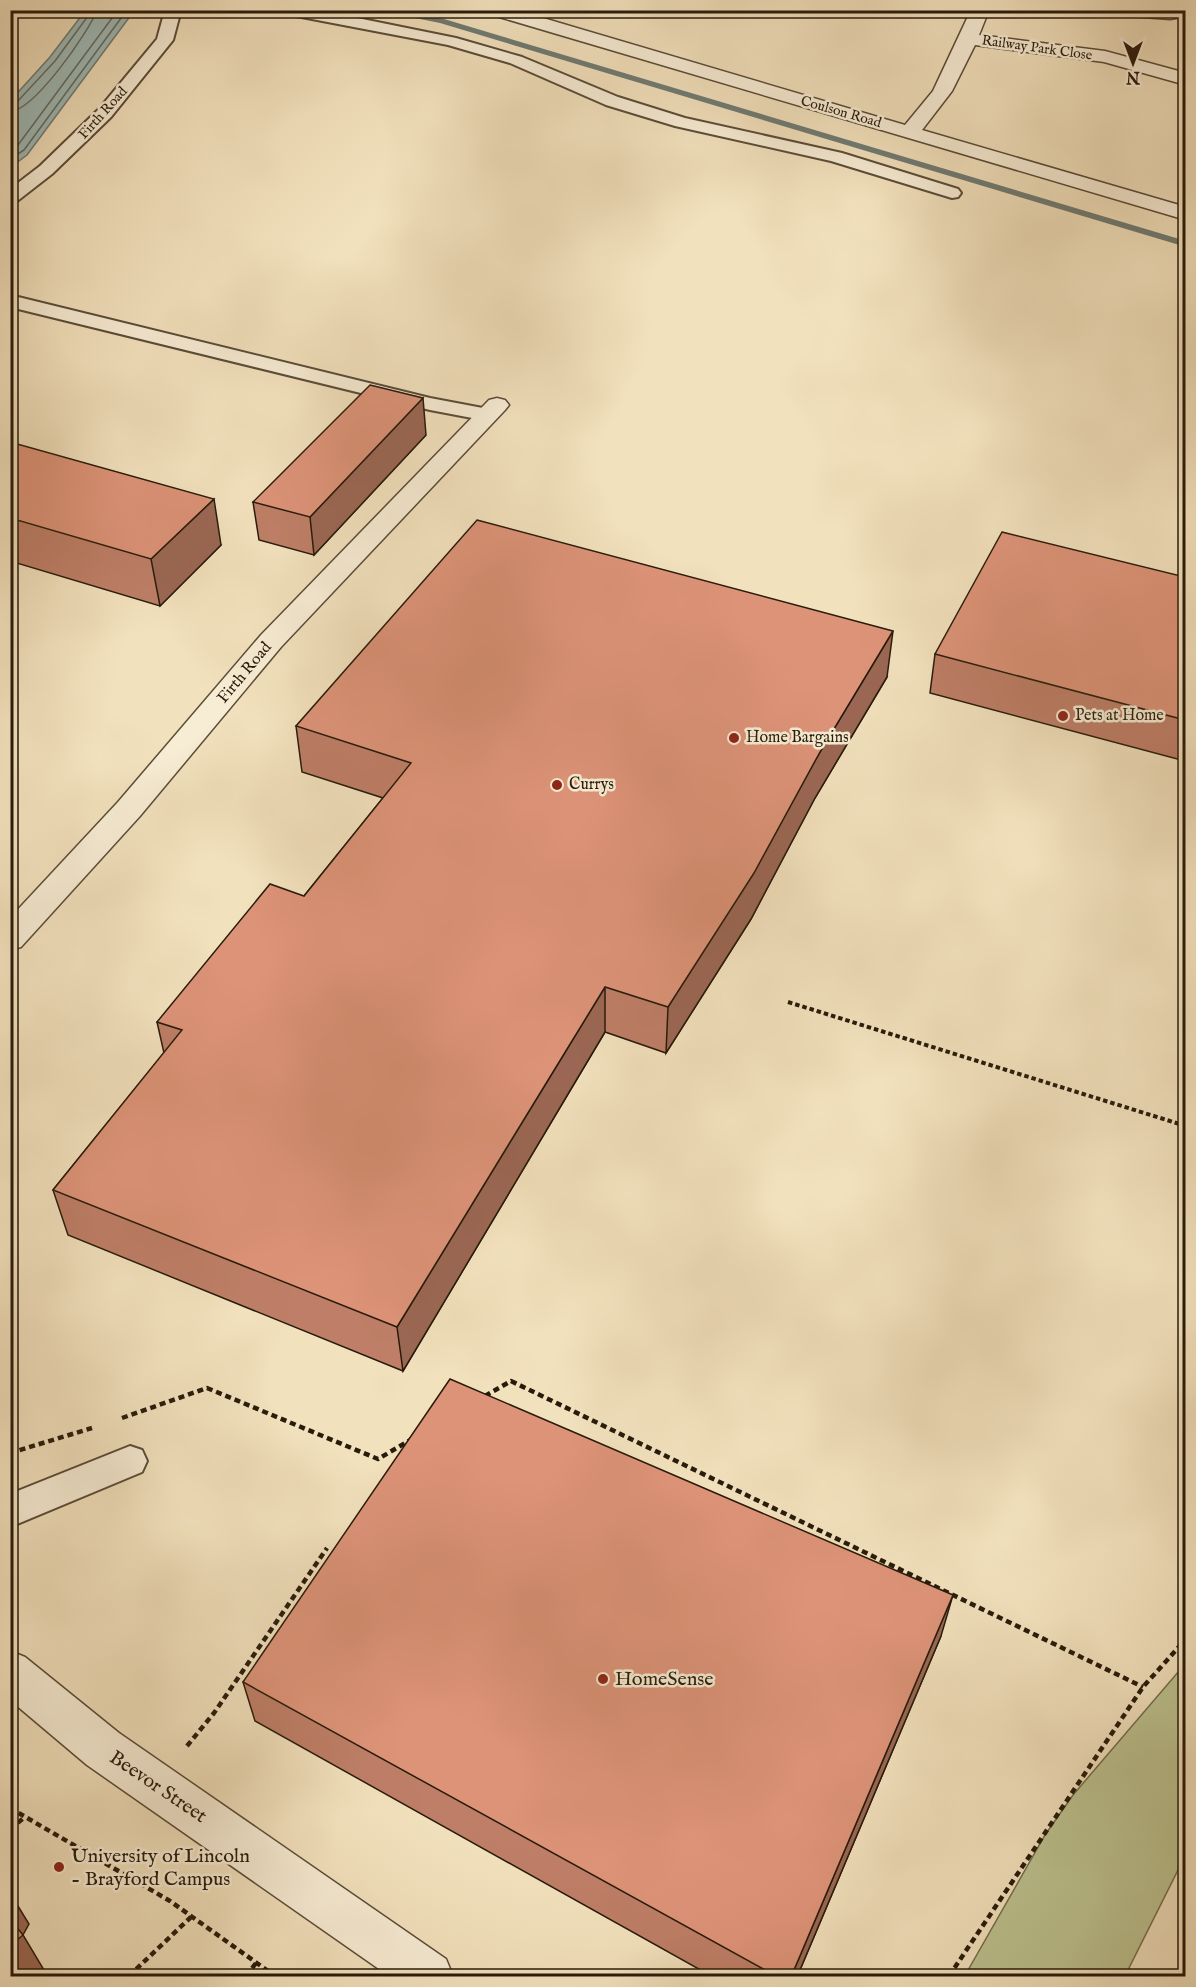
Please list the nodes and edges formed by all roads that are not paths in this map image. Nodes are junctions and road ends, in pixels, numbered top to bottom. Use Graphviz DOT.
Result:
graph roads {
  1 [pos="173,10"];
  2 [pos="291,10"];
  3 [pos="495,10"];
  4 [pos="980,10"];
  5 [pos="1115,10"];
  6 [pos="1120,11"];
  7 [pos="1170,14"];
  8 [pos="968,39"];
  9 [pos="1105,57"];
  10 [pos="1185,79"];
  11 [pos="909,132"];
  12 [pos="952,193"];
  13 [pos="10,198"];
  14 [pos="1185,214"];
  15 [pos="10,301"];
  16 [pos="492,410"];
  17 [pos="10,939"];
  18 [pos="130,1461"];
  19 [pos="10,1511"];
  20 [pos="10,1672"];
  21 [pos="429,1977"];
  1 -- 13 [label="lane, Firth Road"];
  2 -- 12 [label="lane"];
  3 -- 11 [label="street, Coulson Road"];
  4 -- 8 [label="street"];
  5 -- 6 [label="street"];
  6 -- 7 [label="street"];
  6 -- 9 [label="street, Railway Park Close"];
  8 -- 9 [label="street, Railway Park Close"];
  8 -- 11 [label="street"];
  9 -- 10 [label="street, Railway Park Close"];
  11 -- 14 [label="street, Coulson Road"];
  15 -- 16 [label="lane, Firth Road"];
  16 -- 17 [label="street, Firth Road"];
  18 -- 19 [label="lane"];
  20 -- 21 [label="street, Beevor Street"];
}
